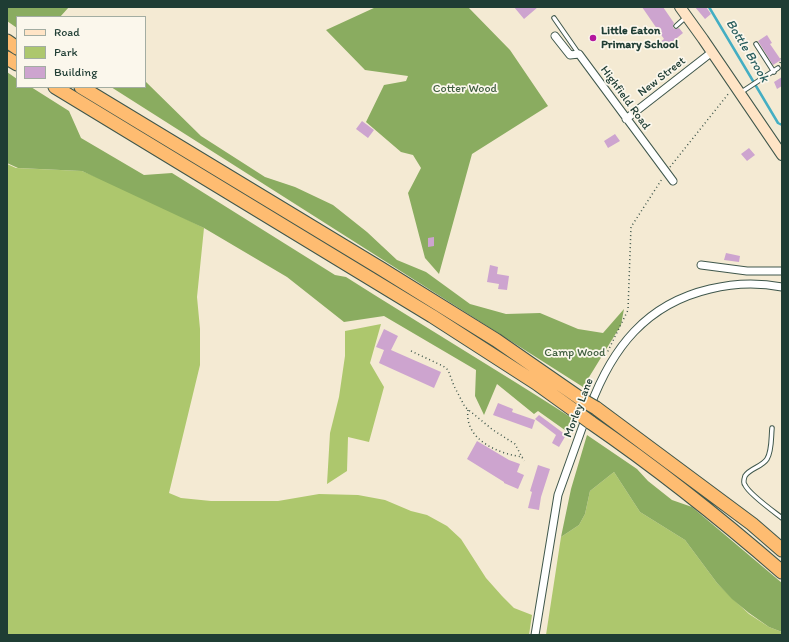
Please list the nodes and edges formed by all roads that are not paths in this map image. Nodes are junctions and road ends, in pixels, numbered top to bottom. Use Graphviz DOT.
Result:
graph roads {
  1 [pos="680,7"];
  2 [pos="687,16"];
  3 [pos="554,18"];
  4 [pos="676,26"];
  5 [pos="555,36"];
  6 [pos="7,41"];
  7 [pos="756,44"];
  8 [pos="16,47"];
  9 [pos="712,52"];
  10 [pos="579,54"];
  11 [pos="7,58"];
  12 [pos="16,63"];
  13 [pos="778,68"];
  14 [pos="774,72"];
  15 [pos="56,88"];
  16 [pos="83,88"];
  17 [pos="737,89"];
  18 [pos="626,119"];
  19 [pos="782,155"];
  20 [pos="673,181"];
  21 [pos="701,265"];
  22 [pos="782,271"];
  23 [pos="782,287"];
  24 [pos="772,428"];
  25 [pos="782,518"];
  26 [pos="782,550"];
  27 [pos="782,572"];
  28 [pos="535,635"];
  1 -- 2 [label="main road"];
  2 -- 4 [label="lane"];
  2 -- 9 [label="main road"];
  3 -- 10 [label="lane"];
  5 -- 10 [label="street, Highfield Road"];
  6 -- 8 [label="highway"];
  7 -- 14 [label="lane"];
  9 -- 17 [label="main road"];
  9 -- 18 [label="street, New Street"];
  10 -- 18 [label="street, Highfield Road"];
  11 -- 12 [label="highway"];
  13 -- 14 [label="lane"];
  14 -- 17 [label="lane"];
  15 -- 27 [label="highway, bridge"];
  16 -- 26 [label="highway, bridge"];
  17 -- 19 [label="main road"];
  18 -- 20 [label="street, Highfield Road"];
  21 -- 22 [label="street"];
  23 -- 28 [label="street, Morley Lane"];
  24 -- 25 [label="lane"];
}
